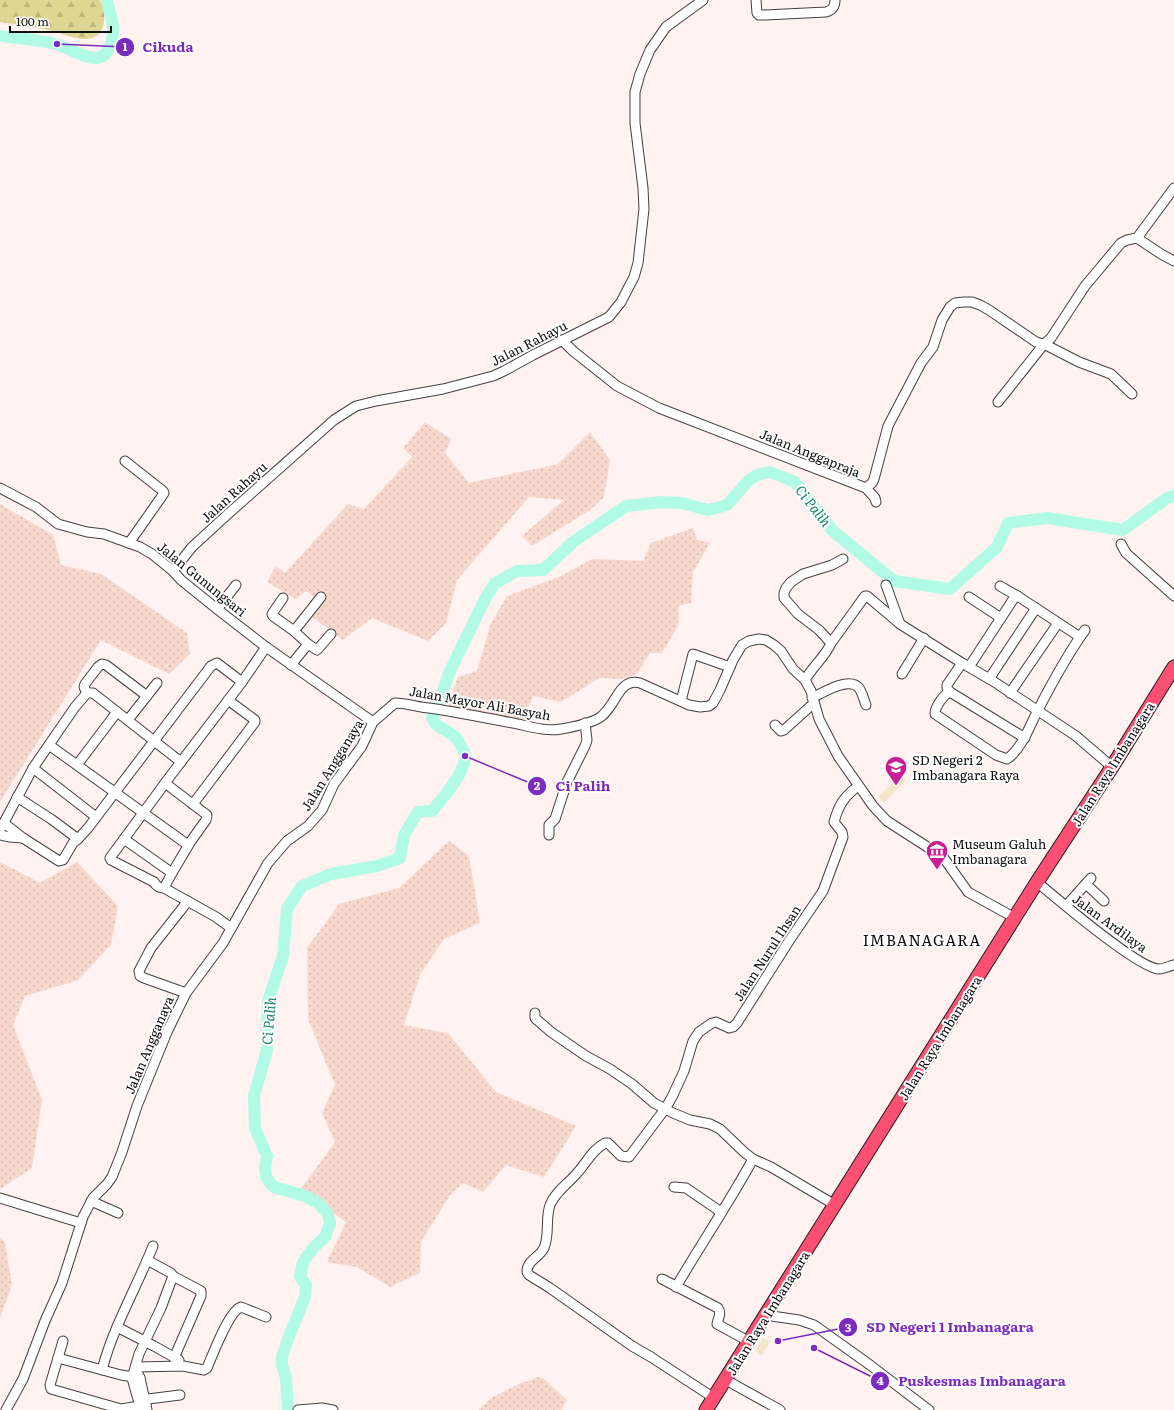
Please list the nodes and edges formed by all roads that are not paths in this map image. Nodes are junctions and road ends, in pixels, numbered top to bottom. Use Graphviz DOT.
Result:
graph roads {
  1 [pos="703,0"];
  2 [pos="756,0"];
  3 [pos="835,0"];
  4 [pos="1174,188"];
  5 [pos="1137,238"];
  6 [pos="1174,261"];
  7 [pos="562,340"];
  8 [pos="1044,344"];
  9 [pos="1132,394"];
  10 [pos="998,402"];
  11 [pos="125,461"];
  12 [pos="0,488"];
  13 [pos="866,488"];
  14 [pos="876,502"];
  15 [pos="129,542"];
  16 [pos="1120,544"];
  17 [pos="842,559"];
  18 [pos="173,571"];
  19 [pos="886,585"];
  20 [pos="236,586"];
  21 [pos="1000,586"];
  22 [pos="1016,595"];
  23 [pos="1174,596"];
  24 [pos="321,597"];
  25 [pos="969,597"];
  26 [pos="283,598"];
  27 [pos="891,598"];
  28 [pos="879,606"];
  29 [pos="1036,608"];
  30 [pos="217,609"];
  31 [pos="1001,618"];
  32 [pos="1058,623"];
  33 [pos="900,624"];
  34 [pos="294,631"];
  35 [pos="331,634"];
  36 [pos="924,638"];
  37 [pos="831,643"];
  38 [pos="308,644"];
  39 [pos="266,647"];
  40 [pos="291,665"];
  41 [pos="965,665"];
  42 [pos="730,667"];
  43 [pos="1174,667"];
  44 [pos="902,674"];
  45 [pos="989,679"];
  46 [pos="804,680"];
  47 [pos="242,682"];
  48 [pos="157,683"];
  49 [pos="950,692"];
  50 [pos="87,693"];
  51 [pos="1010,693"];
  52 [pos="147,696"];
  53 [pos="228,700"];
  54 [pos="681,701"];
  55 [pos="813,701"];
  56 [pos="866,705"];
  57 [pos="1037,710"];
  58 [pos="117,712"];
  59 [pos="128,720"];
  60 [pos="373,722"];
  61 [pos="585,723"];
  62 [pos="775,725"];
  63 [pos="1025,738"];
  64 [pos="155,741"];
  65 [pos="49,745"];
  66 [pos="181,762"];
  67 [pos="77,765"];
  68 [pos="1112,767"];
  69 [pos="33,768"];
  70 [pos="165,783"];
  71 [pos="858,786"];
  72 [pos="114,792"];
  73 [pos="17,797"];
  74 [pos="193,804"];
  75 [pos="143,813"];
  76 [pos="96,817"];
  77 [pos="2,827"];
  78 [pos="0,835"];
  79 [pos="549,836"];
  80 [pos="23,838"];
  81 [pos="78,839"];
  82 [pos="124,839"];
  83 [pos="188,845"];
  84 [pos="172,873"];
  85 [pos="1037,882"];
  86 [pos="164,888"];
  87 [pos="188,901"];
  88 [pos="1104,901"];
  89 [pos="1066,906"];
  90 [pos="1015,918"];
  91 [pos="231,928"];
  92 [pos="1174,965"];
  93 [pos="186,993"];
  94 [pos="534,1013"];
  95 [pos="664,1109"];
  96 [pos="753,1159"];
  97 [pos="674,1188"];
  98 [pos="0,1198"];
  99 [pos="91,1201"];
  100 [pos="835,1205"];
  101 [pos="721,1212"];
  102 [pos="118,1213"];
  103 [pos="81,1223"];
  104 [pos="153,1246"];
  105 [pos="148,1260"];
  106 [pos="173,1276"];
  107 [pos="662,1279"];
  108 [pos="676,1287"];
  109 [pos="765,1315"];
  110 [pos="266,1316"];
  111 [pos="117,1327"];
  112 [pos="63,1341"];
  113 [pos="146,1341"];
  114 [pos="750,1342"];
  115 [pos="58,1358"];
  116 [pos="174,1358"];
  117 [pos="188,1367"];
  118 [pos="102,1370"];
  119 [pos="136,1373"];
  120 [pos="726,1380"];
  121 [pos="180,1395"];
  122 [pos="714,1398"];
  123 [pos="143,1405"];
  124 [pos="6,1410"];
  125 [pos="298,1410"];
  126 [pos="302,1410"];
  127 [pos="333,1410"];
  128 [pos="706,1410"];
  129 [pos="780,1410"];
  130 [pos="929,1410"];
  1 -- 7 [label="street, Jalan Rahayu"];
  2 -- 3 [label="street"];
  4 -- 5 [label="street"];
  5 -- 6 [label="street"];
  5 -- 8 [label="street"];
  7 -- 13 [label="street, Jalan Anggapraja"];
  7 -- 18 [label="street, Jalan Rahayu"];
  8 -- 9 [label="street, Jalan Anggapraja"];
  8 -- 10 [label="street"];
  8 -- 13 [label="street, Jalan Anggapraja"];
  11 -- 15 [label="street"];
  12 -- 15 [label="street, Jalan Gunungsari"];
  13 -- 14 [label="street"];
  15 -- 18 [label="street, Jalan Gunungsari"];
  16 -- 23 [label="street"];
  17 -- 37 [label="street"];
  18 -- 30 [label="street, Jalan Gunungsari"];
  19 -- 27 [label="street"];
  20 -- 30 [label="street"];
  21 -- 22 [label="street"];
  22 -- 29 [label="street"];
  22 -- 31 [label="street"];
  24 -- 34 [label="street"];
  25 -- 31 [label="street"];
  26 -- 34 [label="street"];
  27 -- 28 [label="street"];
  27 -- 33 [label="street"];
  28 -- 33 [label="street"];
  28 -- 37 [label="street"];
  29 -- 32 [label="street"];
  29 -- 45 [label="street"];
  30 -- 39 [label="street, Jalan Gunungsari"];
  31 -- 41 [label="street"];
  32 -- 51 [label="street"];
  32 -- 57 [label="street"];
  33 -- 36 [label="street"];
  34 -- 38 [label="street"];
  35 -- 38 [label="street"];
  36 -- 41 [label="street"];
  36 -- 44 [label="street"];
  37 -- 46 [label="street"];
  38 -- 40 [label="street"];
  39 -- 40 [label="street, Jalan Gunungsari"];
  39 -- 47 [label="street"];
  40 -- 60 [label="street, Jalan Gunungsari"];
  41 -- 45 [label="street"];
  41 -- 49 [label="street"];
  42 -- 46 [label="street, Jalan Mayor Ali Basyah"];
  42 -- 54 [label="street, Jalan Mayor Ali Basyah"];
  42 -- 54 [label="street"];
  43 -- 68 [label="highway, Jalan Raya Imbanagara"];
  45 -- 51 [label="street"];
  46 -- 55 [label="street, Jalan Mayor Ali Basyah"];
  47 -- 53 [label="street"];
  47 -- 64 [label="street"];
  48 -- 52 [label="street"];
  49 -- 63 [label="street"];
  49 -- 63 [label="street"];
  50 -- 52 [label="street"];
  50 -- 58 [label="street"];
  50 -- 65 [label="street"];
  51 -- 57 [label="street"];
  52 -- 59 [label="street"];
  53 -- 66 [label="street"];
  53 -- 74 [label="street"];
  54 -- 61 [label="street, Jalan Mayor Ali Basyah"];
  55 -- 56 [label="street"];
  55 -- 62 [label="street"];
  55 -- 71 [label="street, Jalan Mayor Ali Basyah"];
  57 -- 63 [label="street"];
  57 -- 68 [label="street"];
  58 -- 59 [label="street"];
  58 -- 67 [label="street"];
  59 -- 64 [label="street"];
  60 -- 61 [label="street, Jalan Mayor Ali Basyah"];
  60 -- 91 [label="street, Jalan Angganaya"];
  61 -- 79 [label="street"];
  64 -- 66 [label="street"];
  64 -- 72 [label="street"];
  65 -- 67 [label="street"];
  65 -- 69 [label="street"];
  66 -- 70 [label="street"];
  67 -- 72 [label="street"];
  68 -- 85 [label="highway, Jalan Raya Imbanagara"];
  69 -- 73 [label="street"];
  69 -- 76 [label="street"];
  70 -- 74 [label="street"];
  70 -- 75 [label="street"];
  71 -- 90 [label="street, Jalan Mayor Ali Basyah"];
  71 -- 95 [label="street, Jalan Nurul Ihsan"];
  72 -- 75 [label="street"];
  72 -- 76 [label="street"];
  73 -- 77 [label="street"];
  73 -- 81 [label="street"];
  74 -- 83 [label="street"];
  75 -- 82 [label="street"];
  75 -- 83 [label="street"];
  76 -- 81 [label="street"];
  77 -- 80 [label="street"];
  78 -- 80 [label="street"];
  80 -- 81 [label="street"];
  82 -- 84 [label="street"];
  82 -- 86 [label="street"];
  83 -- 84 [label="street"];
  84 -- 86 [label="street"];
  85 -- 89 [label="street, Jalan Ardilaya"];
  85 -- 90 [label="highway, Jalan Raya Imbanagara"];
  86 -- 87 [label="street"];
  87 -- 91 [label="street"];
  87 -- 93 [label="street"];
  88 -- 89 [label="street"];
  89 -- 92 [label="street, Jalan Ardilaya"];
  90 -- 100 [label="highway, Jalan Raya Imbanagara"];
  91 -- 93 [label="street, Jalan Angganaya"];
  93 -- 99 [label="street, Jalan Angganaya"];
  94 -- 95 [label="street"];
  95 -- 96 [label="street"];
  95 -- 122 [label="street"];
  96 -- 100 [label="street"];
  96 -- 101 [label="street"];
  97 -- 101 [label="street"];
  98 -- 103 [label="street"];
  99 -- 102 [label="street"];
  99 -- 103 [label="street, Jalan Angganaya"];
  100 -- 109 [label="highway, Jalan Raya Imbanagara"];
  101 -- 108 [label="street"];
  103 -- 124 [label="street, Jalan Angganaya"];
  104 -- 105 [label="street"];
  105 -- 106 [label="street"];
  105 -- 111 [label="street"];
  106 -- 113 [label="street"];
  106 -- 116 [label="street"];
  107 -- 108 [label="street"];
  108 -- 114 [label="street"];
  109 -- 114 [label="highway, Jalan Raya Imbanagara"];
  109 -- 130 [label="street"];
  110 -- 117 [label="street"];
  111 -- 113 [label="street"];
  111 -- 118 [label="street"];
  112 -- 115 [label="street"];
  113 -- 116 [label="street"];
  113 -- 119 [label="street"];
  114 -- 120 [label="highway, Jalan Raya Imbanagara"];
  115 -- 118 [label="street"];
  115 -- 123 [label="street"];
  116 -- 117 [label="street"];
  117 -- 119 [label="street"];
  118 -- 119 [label="street"];
  119 -- 123 [label="street"];
  120 -- 122 [label="highway, Jalan Raya Imbanagara"];
  120 -- 129 [label="street"];
  121 -- 123 [label="street"];
  122 -- 128 [label="highway, Jalan Raya Imbanagara"];
  125 -- 126 [label="street"];
  126 -- 127 [label="street"];
}
